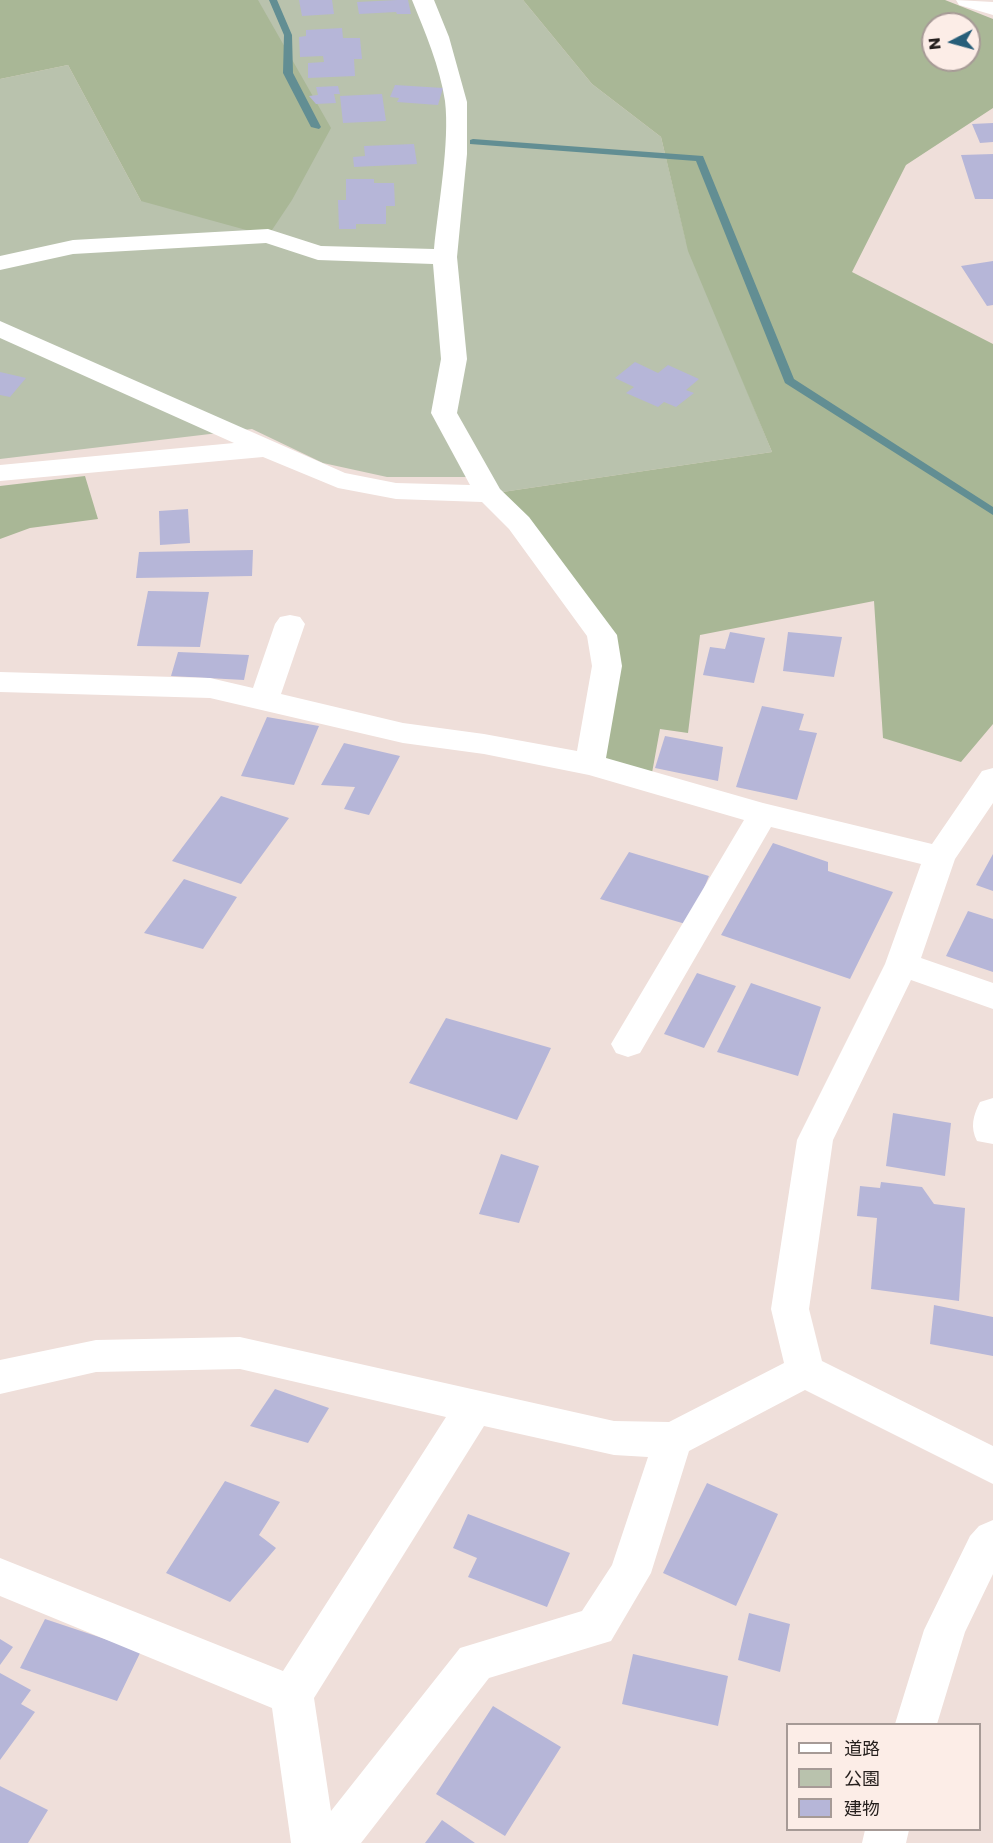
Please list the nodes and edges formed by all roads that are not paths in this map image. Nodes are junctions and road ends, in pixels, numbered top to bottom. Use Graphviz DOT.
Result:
graph roads {
  1 [pos="423,0"];
  2 [pos="967,0"];
  3 [pos="993,9"];
  4 [pos="445,257"];
  5 [pos="0,263"];
  6 [pos="0,330"];
  7 [pos="263,449"];
  8 [pos="0,473"];
  9 [pos="489,494"];
  10 [pos="290,624"];
  11 [pos="0,682"];
  12 [pos="264,701"];
  13 [pos="590,764"];
  14 [pos="993,779"];
  15 [pos="763,814"];
  16 [pos="979,824"];
  17 [pos="940,857"];
  18 [pos="902,964"];
  19 [pos="993,996"];
  20 [pos="628,1044"];
  21 [pos="805,1371"];
  22 [pos="0,1377"];
  23 [pos="475,1406"];
  24 [pos="674,1440"];
  25 [pos="993,1466"];
  26 [pos="993,1539"];
  27 [pos="0,1576"];
  28 [pos="292,1695"];
  29 [pos="917,1723"];
  30 [pos="313,1843"];
  31 [pos="333,1843"];
  1 -- 4 [label="street"];
  2 -- 3 [label="street"];
  4 -- 5 [label="street"];
  4 -- 9 [label="street"];
  6 -- 7 [label="street"];
  7 -- 8 [label="street"];
  7 -- 9 [label="street"];
  9 -- 13 [label="street"];
  10 -- 12 [label="street"];
  11 -- 12 [label="street"];
  12 -- 13 [label="street"];
  13 -- 15 [label="street"];
  14 -- 16 [label="street"];
  15 -- 17 [label="street"];
  15 -- 20 [label="street"];
  16 -- 17 [label="street"];
  17 -- 18 [label="street"];
  18 -- 19 [label="street"];
  18 -- 21 [label="street"];
  21 -- 24 [label="street"];
  21 -- 25 [label="street"];
  22 -- 23 [label="street"];
  23 -- 24 [label="street"];
  23 -- 28 [label="street"];
  24 -- 31 [label="street"];
  26 -- 29 [label="street"];
  27 -- 28 [label="street"];
  28 -- 30 [label="street"];
}
